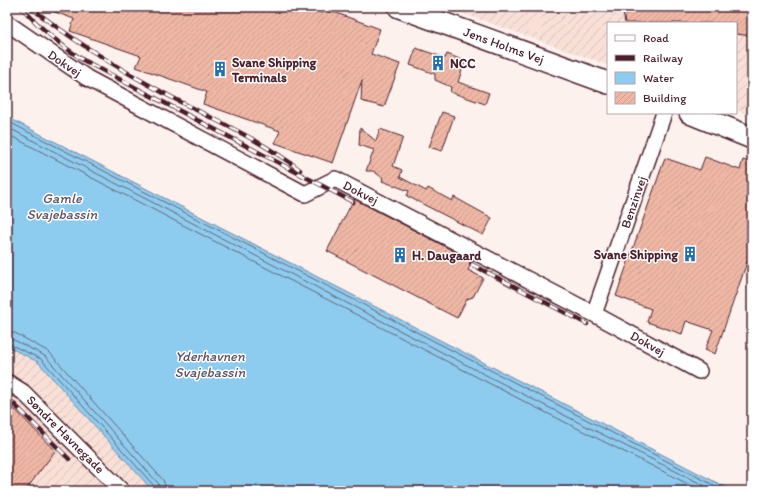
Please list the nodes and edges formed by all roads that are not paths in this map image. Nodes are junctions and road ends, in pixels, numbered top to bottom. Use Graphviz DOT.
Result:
graph roads {
  1 [pos="399,7"];
  2 [pos="7,23"];
  3 [pos="607,83"];
  4 [pos="664,114"];
  5 [pos="692,114"];
  6 [pos="752,138"];
  7 [pos="594,314"];
  8 [pos="699,370"];
  9 [pos="7,382"];
  10 [pos="122,491"];
  1 -- 3 [label="main road, Jens Holms Vej"];
  2 -- 7 [label="street, Dokvej"];
  4 -- 7 [label="street, Benzinvej"];
  5 -- 6 [label="main road"];
  7 -- 8 [label="street, Dokvej"];
  9 -- 10 [label="street, Søndre Havnegade"];
}
